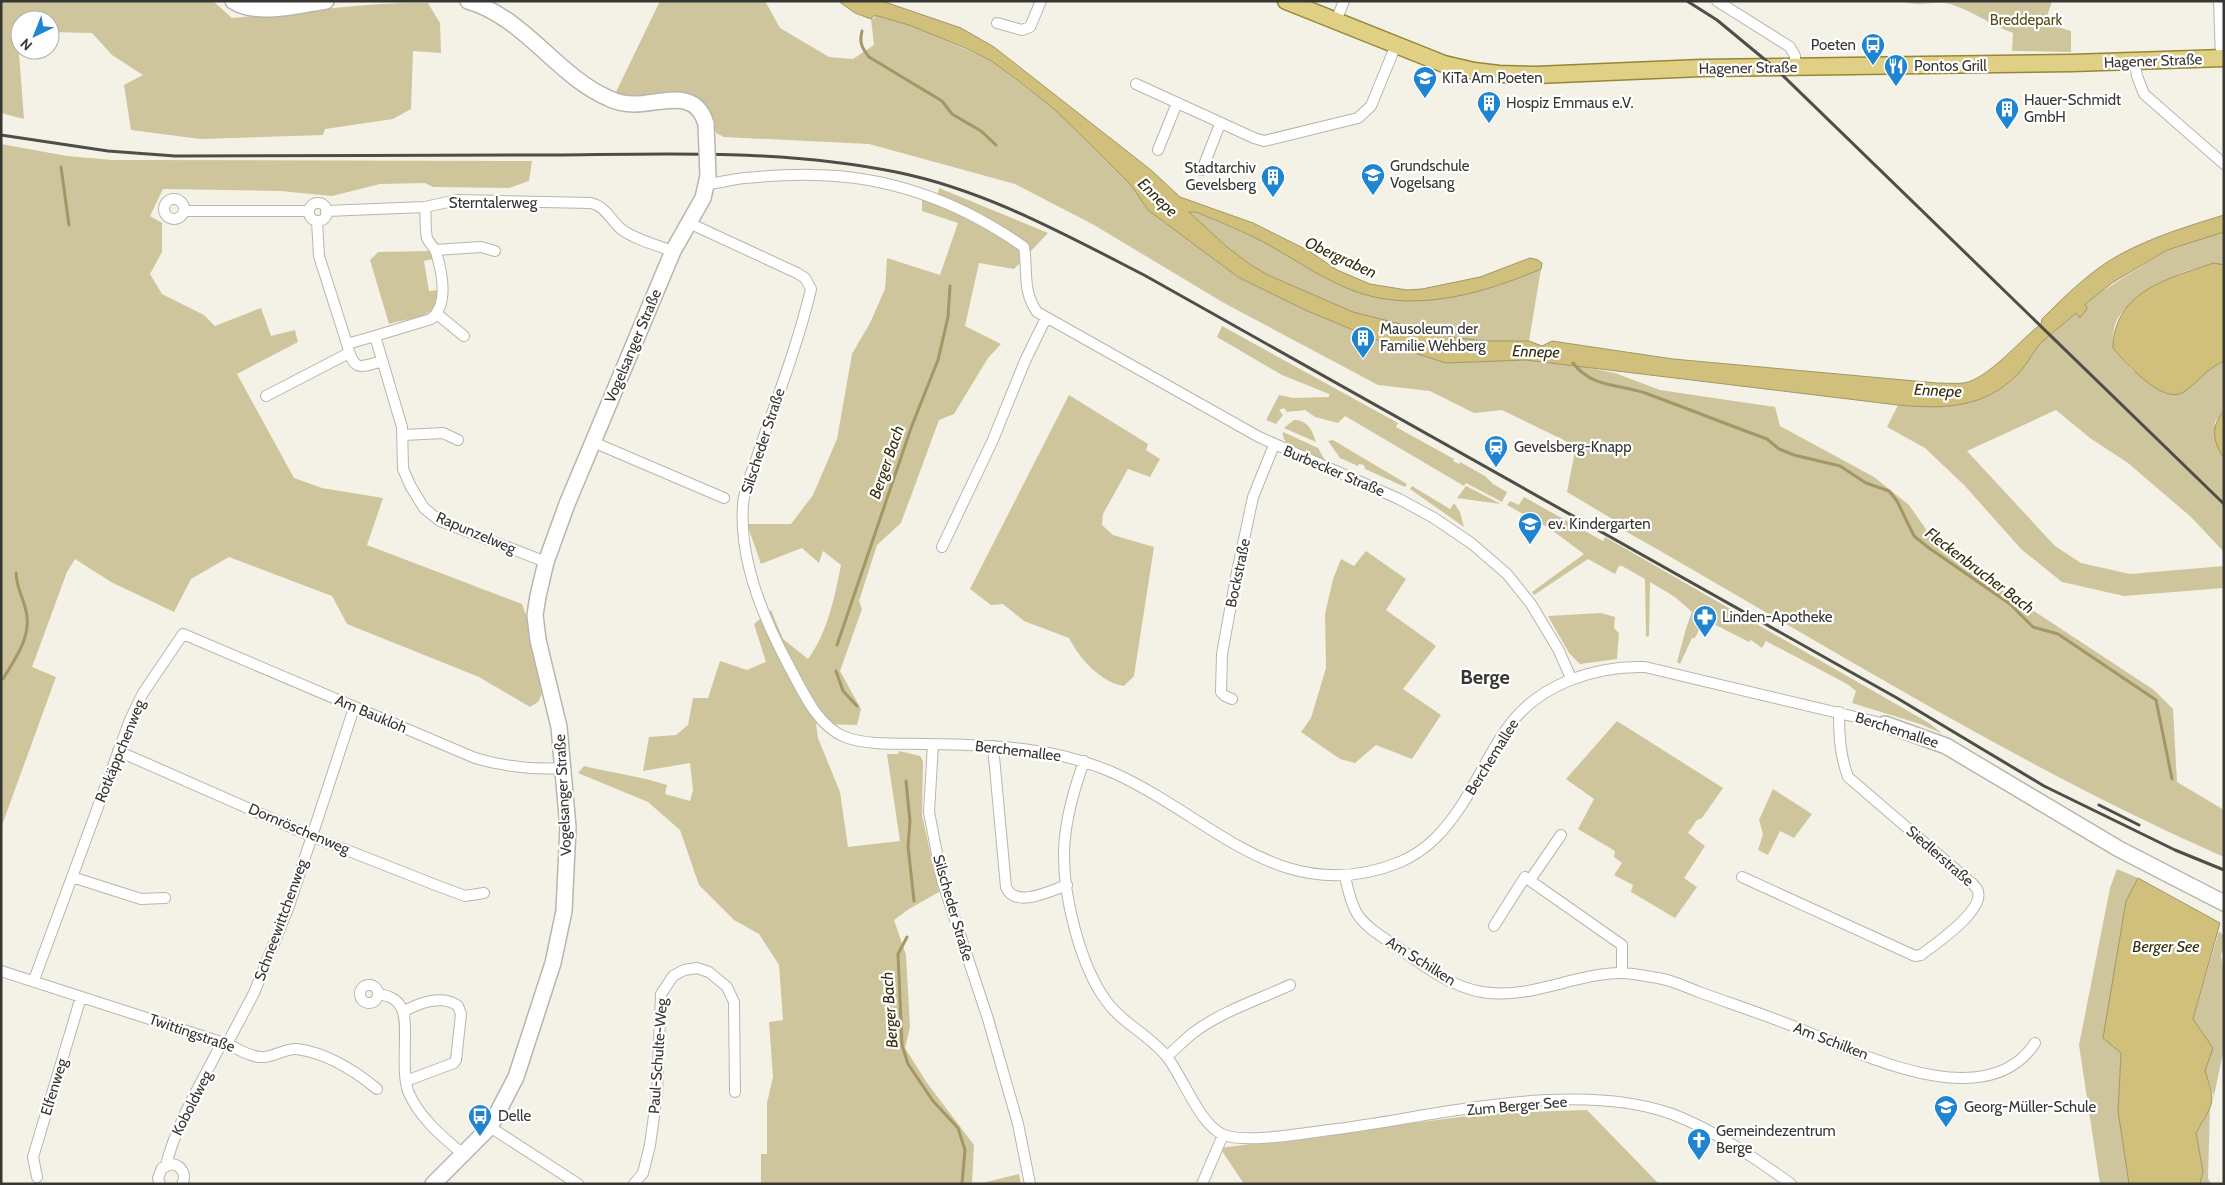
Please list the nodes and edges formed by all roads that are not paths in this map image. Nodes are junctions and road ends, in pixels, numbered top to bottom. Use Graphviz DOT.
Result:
graph roads {
  1 [pos="233,1"];
  2 [pos="326,1"];
  3 [pos="468,1"];
  4 [pos="1041,1"];
  5 [pos="1286,1"];
  6 [pos="1344,1"];
  7 [pos="1717,1"];
  8 [pos="2219,1"];
  9 [pos="1336,21"];
  10 [pos="998,23"];
  11 [pos="1396,45"];
  12 [pos="2222,58"];
  13 [pos="2135,62"];
  14 [pos="1795,67"];
  15 [pos="1136,84"];
  16 [pos="1177,103"];
  17 [pos="1220,124"];
  18 [pos="1158,150"];
  19 [pos="2224,164"];
  20 [pos="1202,170"];
  21 [pos="708,180"];
  22 [pos="425,206"];
  23 [pos="326,210"];
  24 [pos="184,211"];
  25 [pos="309,211"];
  26 [pos="317,221"];
  27 [pos="688,223"];
  28 [pos="435,250"];
  29 [pos="495,251"];
  30 [pos="673,251"];
  31 [pos="437,314"];
  32 [pos="1046,318"];
  33 [pos="375,336"];
  34 [pos="464,336"];
  35 [pos="348,348"];
  36 [pos="382,362"];
  37 [pos="266,396"];
  38 [pos="404,435"];
  39 [pos="458,440"];
  40 [pos="593,442"];
  41 [pos="1274,445"];
  42 [pos="724,498"];
  43 [pos="942,547"];
  44 [pos="546,562"];
  45 [pos="183,634"];
  46 [pos="1572,678"];
  47 [pos="1232,699"];
  48 [pos="354,708"];
  49 [pos="1839,712"];
  50 [pos="1885,724"];
  51 [pos="933,744"];
  52 [pos="994,746"];
  53 [pos="118,751"];
  54 [pos="1084,761"];
  55 [pos="565,768"];
  56 [pos="1561,835"];
  57 [pos="311,836"];
  58 [pos="1345,875"];
  59 [pos="72,877"];
  60 [pos="1742,877"];
  61 [pos="1530,880"];
  62 [pos="1067,886"];
  63 [pos="484,893"];
  64 [pos="165,898"];
  65 [pos="2224,903"];
  66 [pos="1494,926"];
  67 [pos="1,971"];
  68 [pos="1622,972"];
  69 [pos="34,980"];
  70 [pos="1290,985"];
  71 [pos="379,994"];
  72 [pos="81,997"];
  73 [pos="403,1012"];
  74 [pos="225,1043"];
  75 [pos="2035,1043"];
  76 [pos="1167,1056"];
  77 [pos="406,1081"];
  78 [pos="377,1089"];
  79 [pos="735,1092"];
  80 [pos="490,1126"];
  81 [pos="1224,1135"];
  82 [pos="463,1154"];
  83 [pos="166,1165"];
  84 [pos="36,1177"];
  85 [pos="1027,1182"];
  86 [pos="160,1184"];
  87 [pos="182,1184"];
  88 [pos="433,1184"];
  89 [pos="578,1184"];
  90 [pos="634,1184"];
  91 [pos="1202,1184"];
  92 [pos="1791,1184"];
  1 -- 2 [label="street"];
  3 -- 21 [label="street, Vogelsanger Straße, bridge"];
  4 -- 10 [label="street"];
  5 -- 9 [label="main road, Hagener Straße"];
  6 -- 9 [label="street"];
  7 -- 14 [label="street"];
  8 -- 12 [label="street"];
  9 -- 11 [label="main road, Hagener Straße"];
  11 -- 14 [label="main road, Hagener Straße"];
  11 -- 17 [label="street"];
  12 -- 13 [label="main road, Hagener Straße"];
  13 -- 14 [label="main road, Hagener Straße"];
  13 -- 19 [label="street"];
  15 -- 16 [label="street"];
  16 -- 17 [label="street"];
  16 -- 18 [label="street"];
  17 -- 20 [label="street"];
  21 -- 27 [label="street, Vogelsanger Straße"];
  21 -- 32 [label="street, Burbecker Straße"];
  22 -- 23 [label="street, Sterntalerweg"];
  22 -- 28 [label="street"];
  22 -- 30 [label="street, Sterntalerweg"];
  23 -- 25 [label="street, Sterntalerweg"];
  23 -- 26 [label="street"];
  24 -- 25 [label="street, Sterntalerweg"];
  25 -- 26 [label="street"];
  26 -- 35 [label="street"];
  27 -- 30 [label="street, Vogelsanger Straße"];
  27 -- 51 [label="street, Silscheder Straße"];
  28 -- 29 [label="street"];
  28 -- 31 [label="street"];
  30 -- 40 [label="street, Vogelsanger Straße"];
  31 -- 33 [label="street"];
  31 -- 34 [label="street"];
  32 -- 41 [label="street, Burbecker Straße"];
  32 -- 43 [label="street"];
  33 -- 35 [label="street"];
  33 -- 36 [label="street, Rapunzelweg"];
  35 -- 36 [label="street"];
  35 -- 37 [label="street"];
  36 -- 38 [label="street, Rapunzelweg"];
  38 -- 39 [label="street"];
  38 -- 44 [label="street, Rapunzelweg"];
  40 -- 42 [label="street"];
  40 -- 44 [label="street, Vogelsanger Straße"];
  41 -- 46 [label="street, Burbecker Straße"];
  41 -- 47 [label="street, Bockstraße"];
  44 -- 55 [label="street, Vogelsanger Straße"];
  45 -- 48 [label="street, Am Baukloh"];
  45 -- 53 [label="street, Rotkäppchenweg"];
  46 -- 49 [label="street, Berchemallee"];
  46 -- 58 [label="street, Berchemallee"];
  48 -- 55 [label="street, Am Baukloh"];
  48 -- 57 [label="street, Schneewittchenweg"];
  49 -- 50 [label="street, Berchemallee"];
  49 -- 60 [label="street, Siedlerstraße"];
  50 -- 65 [label="street, Berchemallee"];
  51 -- 52 [label="street, Berchemallee"];
  51 -- 85 [label="street, Silscheder Straße"];
  52 -- 54 [label="street, Berchemallee"];
  52 -- 62 [label="street"];
  53 -- 57 [label="street, Dornröschenweg"];
  53 -- 59 [label="street, Rotkäppchenweg"];
  54 -- 58 [label="street, Berchemallee"];
  54 -- 62 [label="street"];
  55 -- 80 [label="street, Vogelsanger Straße"];
  56 -- 61 [label="street"];
  57 -- 63 [label="street, Dornröschenweg"];
  57 -- 74 [label="street, Schneewittchenweg"];
  58 -- 68 [label="street, Am Schilken"];
  59 -- 64 [label="street"];
  59 -- 69 [label="street, Rotkäppchenweg"];
  61 -- 66 [label="street"];
  61 -- 68 [label="street"];
  62 -- 76 [label="street"];
  67 -- 69 [label="street, Twittingstraße"];
  68 -- 75 [label="street, Am Schilken"];
  69 -- 72 [label="street, Twittingstraße"];
  70 -- 76 [label="street"];
  71 -- 73 [label="street"];
  72 -- 74 [label="street, Twittingstraße"];
  72 -- 84 [label="street, Elfenweg"];
  73 -- 77 [label="street"];
  73 -- 77 [label="street"];
  74 -- 78 [label="street, Twittingstraße"];
  74 -- 83 [label="street, Koboldweg"];
  76 -- 81 [label="street"];
  77 -- 82 [label="street"];
  79 -- 90 [label="street, Paul-Schulte-Weg"];
  80 -- 82 [label="street, Vogelsanger Straße"];
  80 -- 89 [label="street"];
  81 -- 91 [label="street"];
  81 -- 92 [label="street, Zum Berger See"];
  82 -- 88 [label="street, Vogelsanger Straße"];
  83 -- 86 [label="street, Koboldweg"];
  83 -- 87 [label="street"];
}
